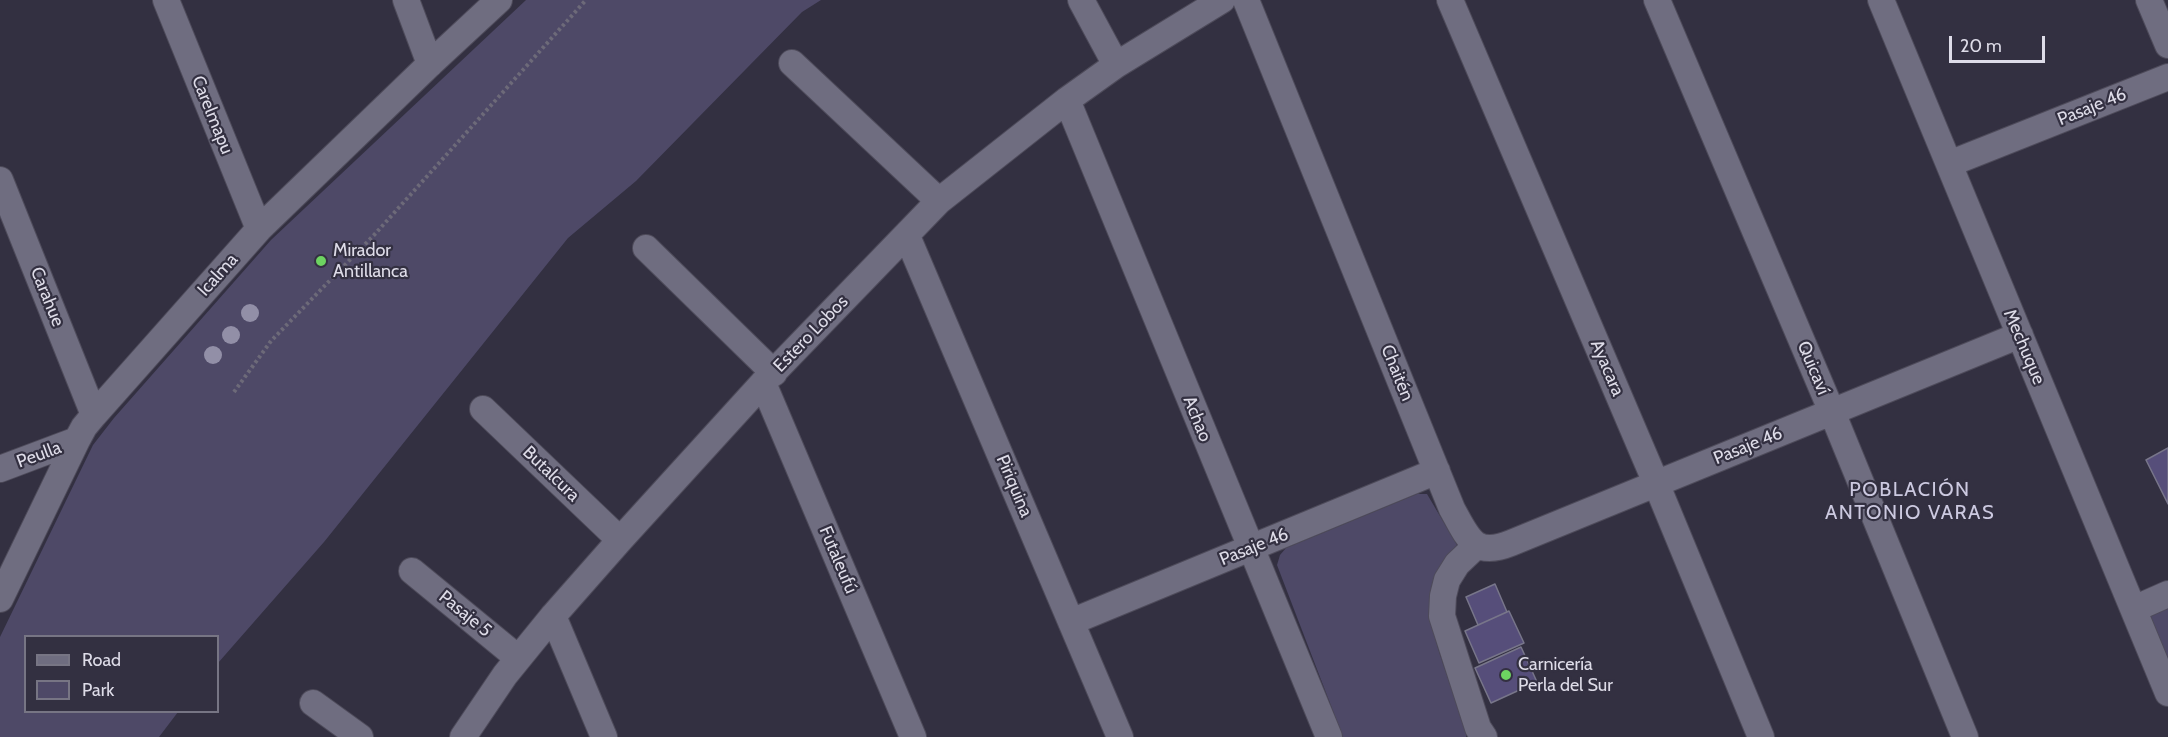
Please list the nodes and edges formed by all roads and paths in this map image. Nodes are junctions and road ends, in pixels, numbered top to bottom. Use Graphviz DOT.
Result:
graph roads {
  1 [pos="166,0"];
  2 [pos="406,0"];
  3 [pos="499,0"];
  4 [pos="586,0"];
  5 [pos="1081,0"];
  6 [pos="1222,0"];
  7 [pos="1246,0"];
  8 [pos="1450,0"];
  9 [pos="1657,0"];
  10 [pos="1881,0"];
  11 [pos="2150,0"];
  12 [pos="2168,45"];
  13 [pos="792,63"];
  14 [pos="430,64"];
  15 [pos="1116,65"];
  16 [pos="2168,77"];
  17 [pos="1067,100"];
  18 [pos="1948,164"];
  19 [pos="0,180"];
  20 [pos="939,201"];
  21 [pos="259,229"];
  22 [pos="908,236"];
  23 [pos="646,248"];
  24 [pos="2020,335"];
  25 [pos="768,378"];
  26 [pos="234,392"];
  27 [pos="483,409"];
  28 [pos="1832,412"];
  29 [pos="94,415"];
  30 [pos="77,440"];
  31 [pos="0,469"];
  32 [pos="1437,471"];
  33 [pos="1656,483"];
  34 [pos="620,540"];
  35 [pos="1477,545"];
  36 [pos="1250,548"];
  37 [pos="412,571"];
  38 [pos="2168,594"];
  39 [pos="0,599"];
  40 [pos="2134,609"];
  41 [pos="553,616"];
  42 [pos="1071,622"];
  43 [pos="519,658"];
  44 [pos="2168,693"];
  45 [pos="313,703"];
  46 [pos="360,737"];
  47 [pos="464,737"];
  48 [pos="604,737"];
  49 [pos="913,737"];
  50 [pos="1120,737"];
  51 [pos="1329,737"];
  52 [pos="1484,737"];
  53 [pos="1761,737"];
  54 [pos="1965,737"];
  1 -- 21 [label="street, Carelmapu"];
  2 -- 14 [label="street"];
  3 -- 14 [label="street, Icalma"];
  4 -- 26 [label="path"];
  5 -- 15 [label="street"];
  6 -- 15 [label="street, Estero Lobos"];
  7 -- 32 [label="street, Chaitén"];
  8 -- 33 [label="street, Ayacara"];
  9 -- 28 [label="street, Quicaví"];
  10 -- 18 [label="street, Mechuque"];
  11 -- 12 [label="street"];
  13 -- 20 [label="street"];
  14 -- 21 [label="street, Icalma"];
  15 -- 17 [label="street, Estero Lobos"];
  16 -- 18 [label="street, Pasaje 46"];
  17 -- 20 [label="street, Estero Lobos"];
  17 -- 36 [label="street, Achao"];
  18 -- 24 [label="street, Mechuque"];
  19 -- 29 [label="street, Carahue"];
  20 -- 22 [label="street, Estero Lobos"];
  21 -- 29 [label="street, Icalma"];
  22 -- 25 [label="street, Estero Lobos"];
  22 -- 42 [label="street, Piriquina"];
  23 -- 25 [label="street, Futaleufú"];
  24 -- 28 [label="street, Pasaje 46"];
  24 -- 40 [label="street, Mechuque"];
  25 -- 34 [label="street, Estero Lobos"];
  25 -- 49 [label="street, Futaleufú"];
  27 -- 34 [label="street, Butalcura"];
  28 -- 33 [label="street, Pasaje 46"];
  28 -- 54 [label="street, Quicaví"];
  29 -- 30 [label="street, Icalma"];
  30 -- 31 [label="street, Peulla"];
  30 -- 39 [label="street, Icalma"];
  32 -- 35 [label="street, Chaitén"];
  32 -- 36 [label="street, Pasaje 46"];
  33 -- 35 [label="street, Pasaje 46"];
  33 -- 53 [label="street, Ayacara"];
  34 -- 41 [label="street, Estero Lobos"];
  35 -- 52 [label="street"];
  36 -- 42 [label="street, Pasaje 46"];
  36 -- 51 [label="street, Achao"];
  37 -- 43 [label="street, Pasaje 5"];
  38 -- 40 [label="street"];
  40 -- 44 [label="street, Mechuque"];
  41 -- 43 [label="street, Estero Lobos"];
  41 -- 48 [label="street"];
  42 -- 50 [label="street, Piriquina"];
  43 -- 47 [label="street, Estero Lobos"];
  45 -- 46 [label="street"];
}
